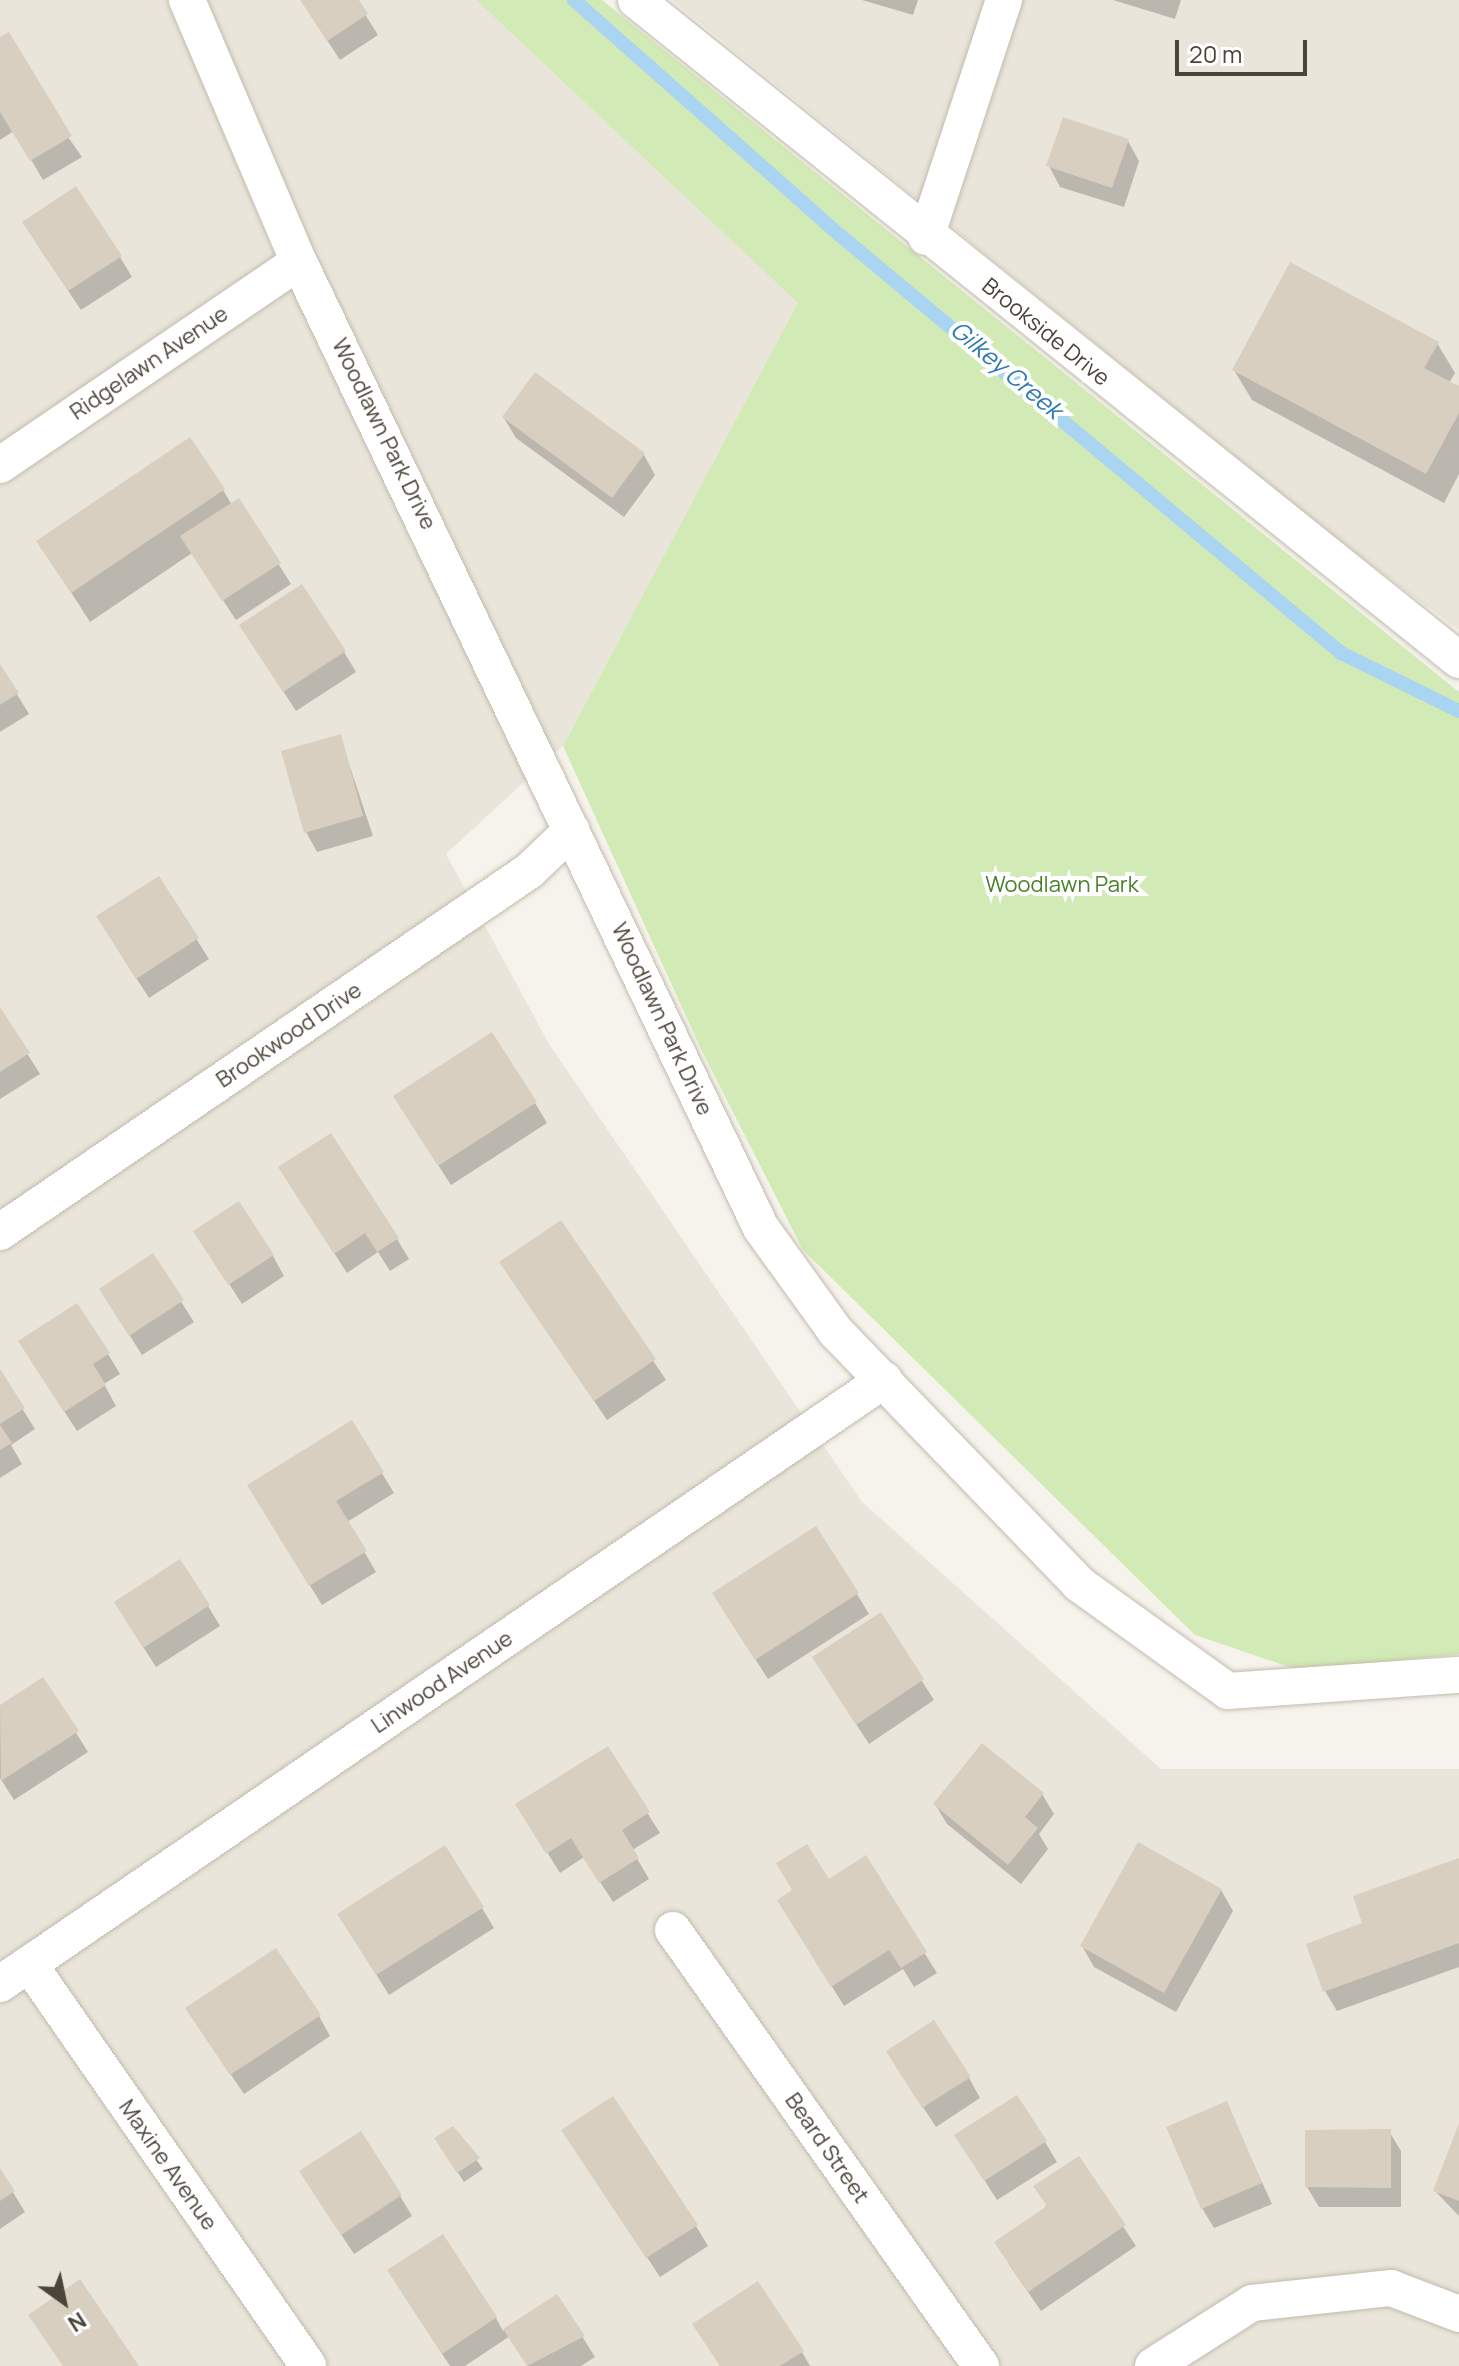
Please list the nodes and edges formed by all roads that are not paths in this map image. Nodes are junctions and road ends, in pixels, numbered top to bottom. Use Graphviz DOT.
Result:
graph roads {
  1 [pos="187,0"];
  2 [pos="636,0"];
  3 [pos="1004,0"];
  4 [pos="926,237"];
  5 [pos="299,262"];
  6 [pos="0,465"];
  7 [pos="1459,660"];
  8 [pos="572,830"];
  9 [pos="0,1232"];
  10 [pos="884,1380"];
  11 [pos="1459,1675"];
  12 [pos="673,1930"];
  13 [pos="14,1974"];
  14 [pos="1459,2314"];
  15 [pos="308,2366"];
  16 [pos="981,2366"];
  17 [pos="1153,2366"];
  1 -- 5 [label="street, Woodlawn Park Drive"];
  2 -- 4 [label="street, Brookside Drive"];
  3 -- 4 [label="street"];
  4 -- 7 [label="street, Brookside Drive"];
  5 -- 6 [label="street, Ridgelawn Avenue"];
  5 -- 8 [label="street, Woodlawn Park Drive"];
  8 -- 9 [label="street, Brookwood Drive"];
  8 -- 10 [label="street, Woodlawn Park Drive"];
  10 -- 11 [label="street, Woodlawn Park Drive"];
  10 -- 13 [label="street, Linwood Avenue"];
  12 -- 16 [label="street, Beard Street"];
  13 -- 15 [label="street, Maxine Avenue"];
  14 -- 17 [label="street"];
}
